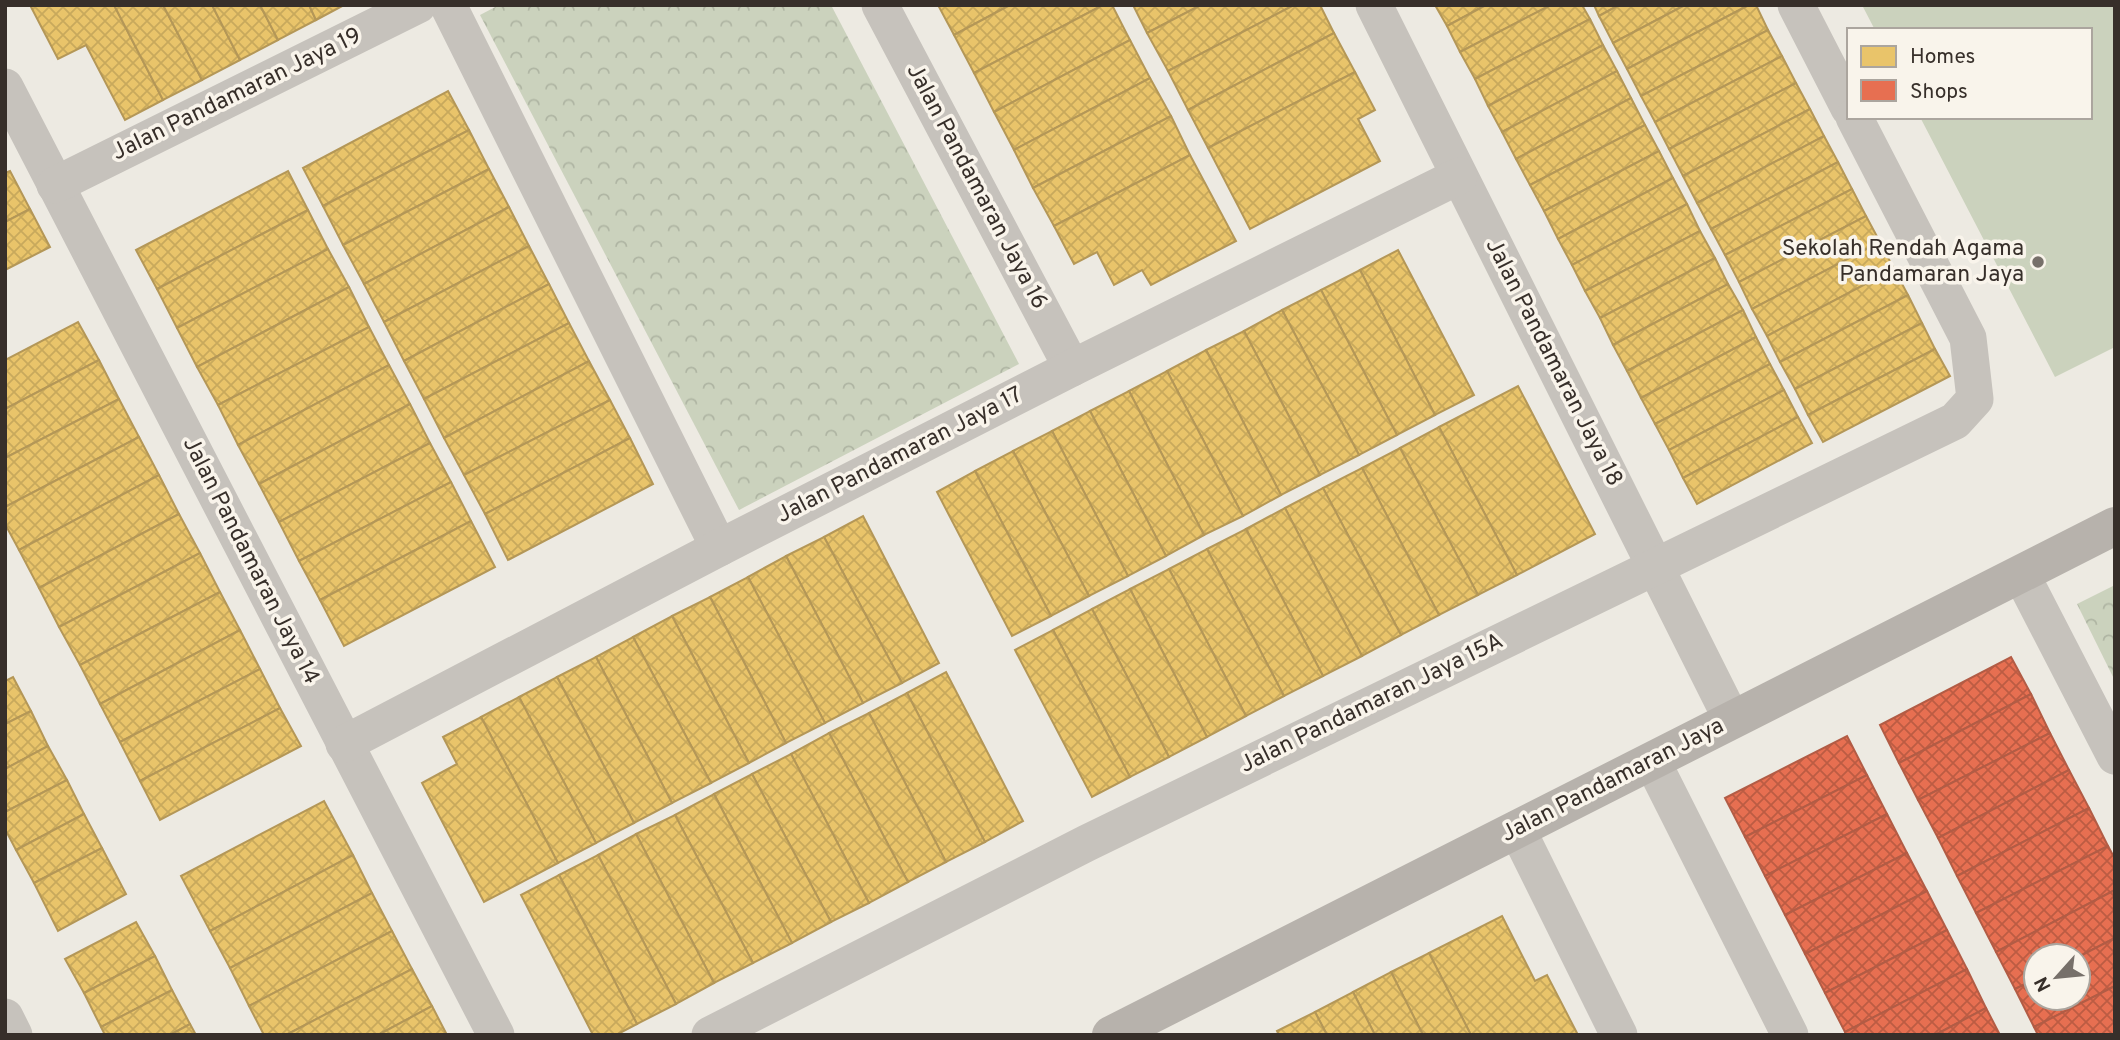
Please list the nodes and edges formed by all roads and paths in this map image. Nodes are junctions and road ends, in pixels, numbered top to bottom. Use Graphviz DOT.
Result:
graph roads {
  1 [pos="418,5"];
  2 [pos="448,5"];
  3 [pos="880,5"];
  4 [pos="1374,5"];
  5 [pos="1796,5"];
  6 [pos="5,87"];
  7 [pos="1847,104"];
  8 [pos="1855,119"];
  9 [pos="1460,176"];
  10 [pos="55,185"];
  11 [pos="1072,368"];
  12 [pos="2115,526"];
  13 [pos="719,548"];
  14 [pos="1655,566"];
  15 [pos="2021,574"];
  16 [pos="1731,720"];
  17 [pos="344,744"];
  18 [pos="2115,756"];
  19 [pos="1652,761"];
  20 [pos="1517,829"];
  21 [pos="5,1017"];
  22 [pos="14,1035"];
  23 [pos="496,1035"];
  24 [pos="710,1035"];
  25 [pos="1111,1035"];
  26 [pos="1619,1035"];
  27 [pos="1790,1035"];
  1 -- 10 [label="street, Jalan Pandamaran Jaya 19"];
  2 -- 13 [label="street"];
  3 -- 11 [label="street, Jalan Pandamaran Jaya 16"];
  4 -- 9 [label="street, Jalan Pandamaran Jaya 18"];
  5 -- 7 [label="street"];
  6 -- 10 [label="street, Jalan Pandamaran Jaya 14"];
  8 -- 14 [label="street, Jalan Pandamaran Jaya 15A"];
  9 -- 11 [label="street, Jalan Pandamaran Jaya 17"];
  9 -- 14 [label="street, Jalan Pandamaran Jaya 18"];
  10 -- 17 [label="street, Jalan Pandamaran Jaya 14"];
  11 -- 13 [label="street, Jalan Pandamaran Jaya 17"];
  12 -- 15 [label="main road, Jalan Pandamaran Jaya"];
  13 -- 17 [label="street, Jalan Pandamaran Jaya 17"];
  14 -- 16 [label="street, Jalan Pandamaran Jaya 18"];
  14 -- 24 [label="street, Jalan Pandamaran Jaya 15A"];
  15 -- 16 [label="main road, Jalan Pandamaran Jaya"];
  15 -- 18 [label="street"];
  16 -- 19 [label="main road, Jalan Pandamaran Jaya"];
  17 -- 23 [label="street, Jalan Pandamaran Jaya 14"];
  19 -- 20 [label="main road, Jalan Pandamaran Jaya"];
  19 -- 27 [label="street"];
  20 -- 25 [label="main road, Jalan Pandamaran Jaya"];
  20 -- 26 [label="street"];
  21 -- 22 [label="street"];
}
